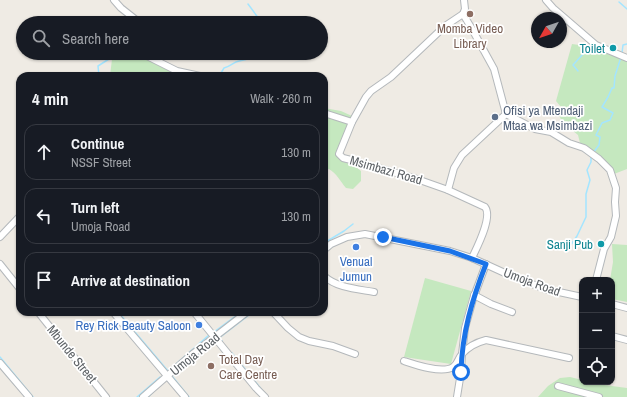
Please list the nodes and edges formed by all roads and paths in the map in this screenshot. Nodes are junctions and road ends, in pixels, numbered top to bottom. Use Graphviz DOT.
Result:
graph roads {
  1 [pos="114,0"];
  2 [pos="464,0"];
  3 [pos="546,0"];
  4 [pos="463,14"];
  5 [pos="132,16"];
  6 [pos="627,58"];
  7 [pos="154,60"];
  8 [pos="174,72"];
  9 [pos="328,114"];
  10 [pos="506,114"];
  11 [pos="352,122"];
  12 [pos="448,190"];
  13 [pos="16,220"];
  14 [pos="0,237"];
  15 [pos="328,247"];
  16 [pos="472,258"];
  17 [pos="0,264"];
  18 [pos="486,264"];
  19 [pos="597,277"];
  20 [pos="328,280"];
  21 [pos="16,284"];
  22 [pos="374,292"];
  23 [pos="474,295"];
  24 [pos="579,296"];
  25 [pos="615,305"];
  26 [pos="627,308"];
  27 [pos="512,312"];
  28 [pos="41,316"];
  29 [pos="117,316"];
  30 [pos="197,316"];
  31 [pos="242,316"];
  32 [pos="278,316"];
  33 [pos="214,337"];
  34 [pos="615,337"];
  35 [pos="627,340"];
  36 [pos="355,354"];
  37 [pos="462,354"];
  38 [pos="569,358"];
  39 [pos="404,361"];
  40 [pos="0,363"];
  41 [pos="167,376"];
  42 [pos="558,386"];
  43 [pos="28,397"];
  44 [pos="106,397"];
  45 [pos="143,397"];
  46 [pos="185,397"];
  47 [pos="265,397"];
  48 [pos="457,397"];
  49 [pos="600,397"];
  1 -- 5 [label="street"];
  2 -- 4 [label="street"];
  3 -- 6 [label="street"];
  4 -- 10 [label="street"];
  4 -- 11 [label="street, Msimbazi Road"];
  7 -- 8 [label="street"];
  9 -- 11 [label="street"];
  10 -- 12 [label="street"];
  10 -- 19 [label="street"];
  11 -- 12 [label="street, Msimbazi Road"];
  12 -- 16 [label="street, Msimbazi Road"];
  13 -- 14 [label="street"];
  15 -- 16 [label="street, Umoja Road"];
  16 -- 18 [label="street, Umoja Road"];
  17 -- 21 [label="street"];
  18 -- 23 [label="street"];
  18 -- 24 [label="street, Umoja Road"];
  20 -- 22 [label="street"];
  23 -- 27 [label="street"];
  23 -- 37 [label="street"];
  25 -- 26 [label="street"];
  28 -- 44 [label="street, Mbunde Street"];
  29 -- 41 [label="street"];
  30 -- 33 [label="street"];
  31 -- 33 [label="street, Umoja Road"];
  32 -- 36 [label="street"];
  33 -- 41 [label="street, Umoja Road"];
  33 -- 47 [label="street"];
  34 -- 35 [label="street"];
  37 -- 38 [label="street"];
  37 -- 39 [label="street"];
  37 -- 48 [label="street"];
  40 -- 43 [label="street"];
  41 -- 45 [label="street, Umoja Road"];
  41 -- 46 [label="street"];
  42 -- 49 [label="street"];
}
